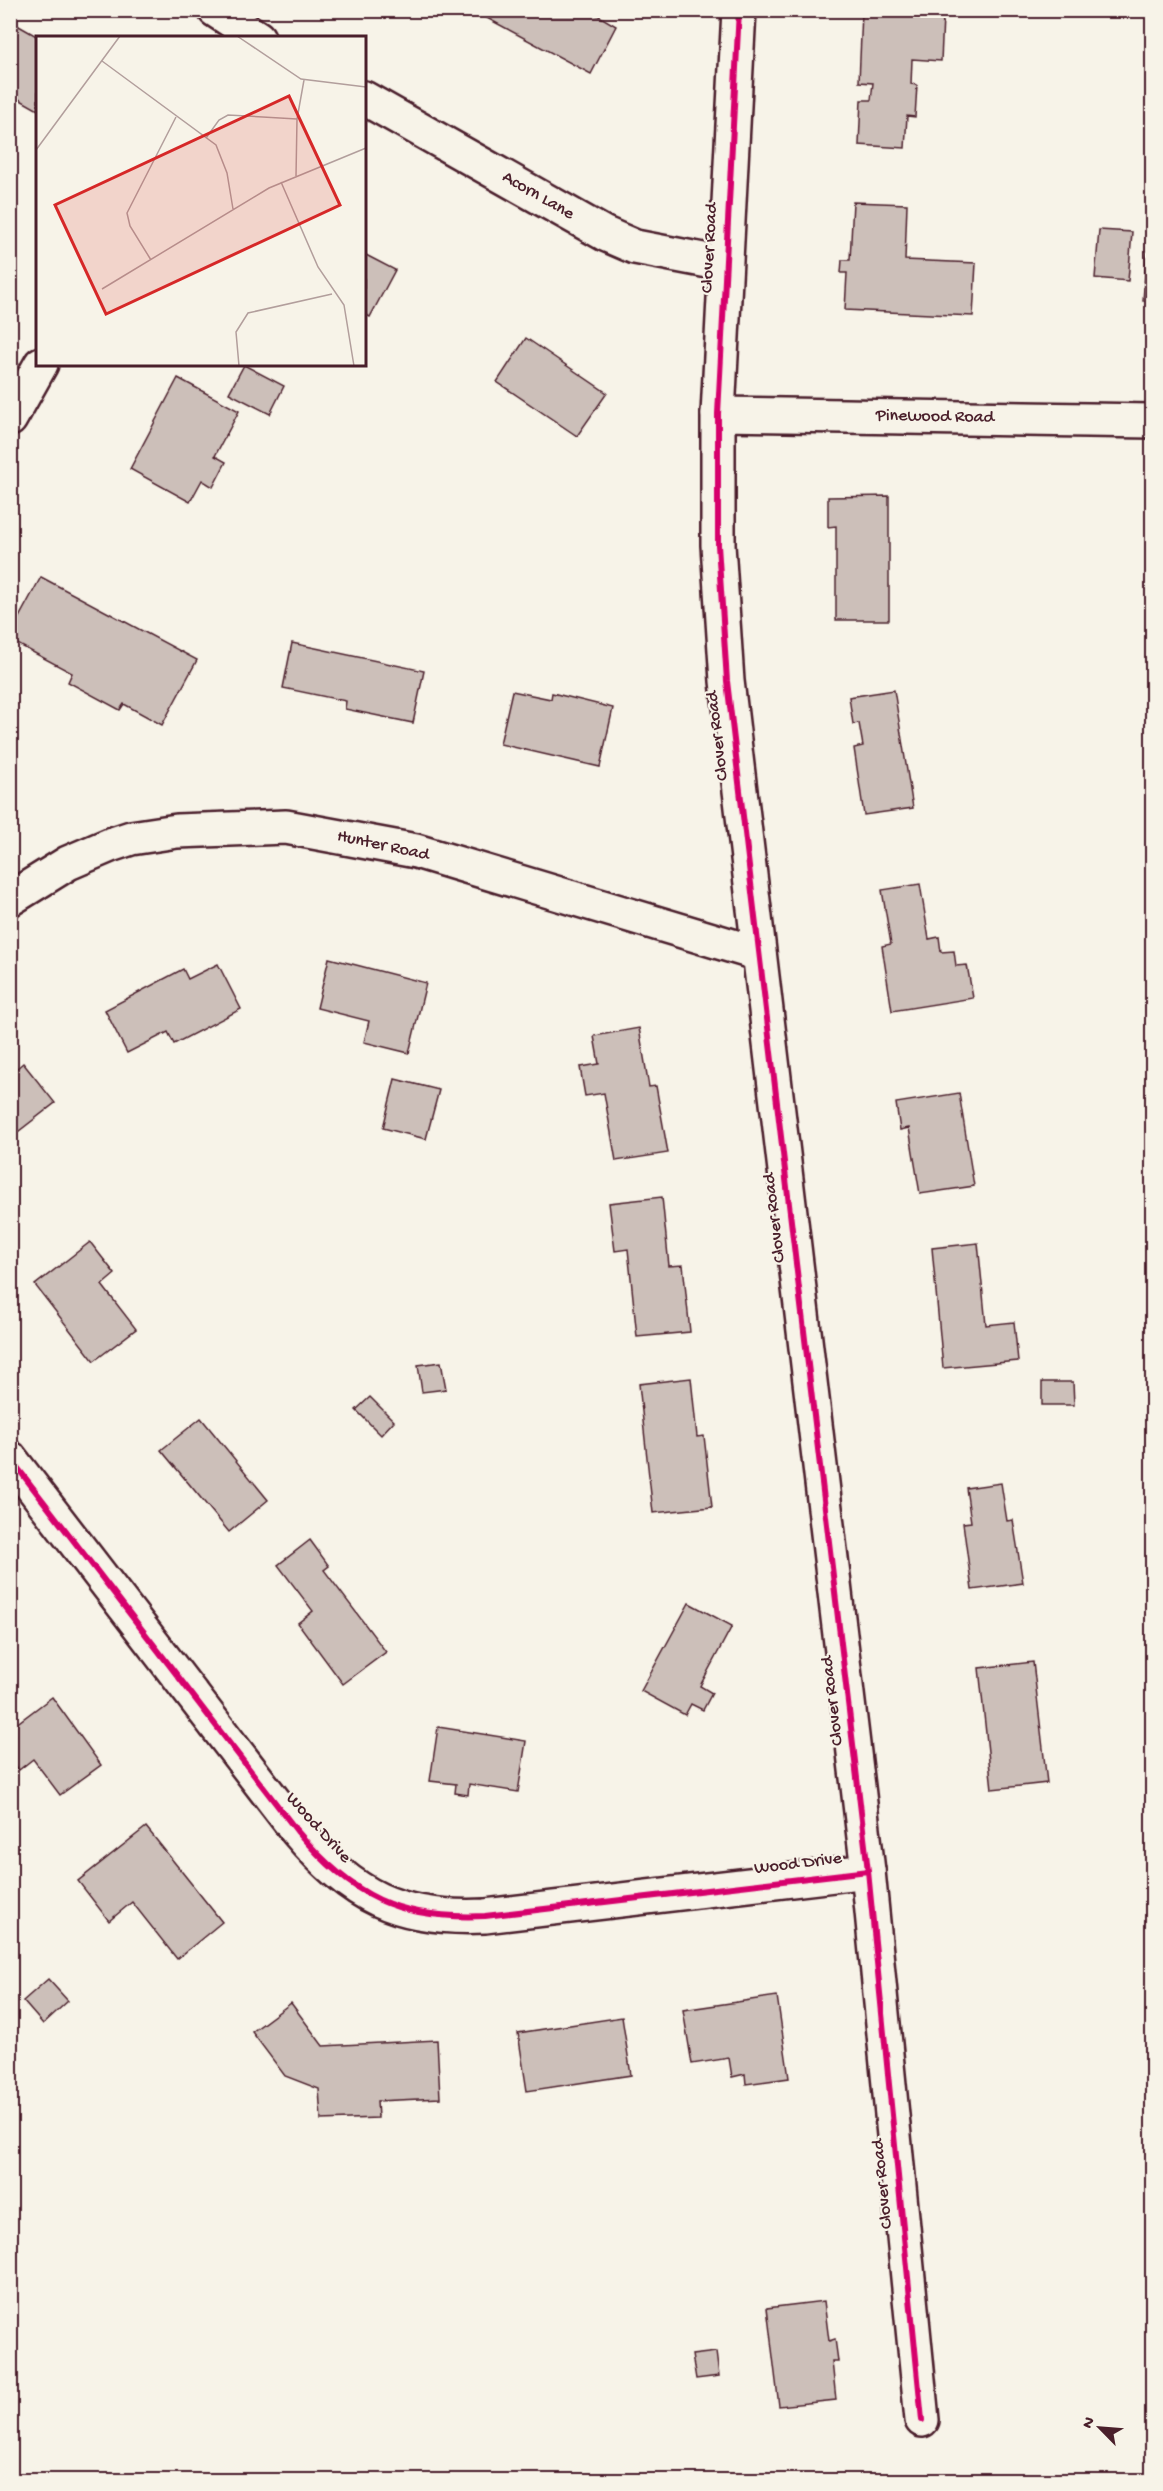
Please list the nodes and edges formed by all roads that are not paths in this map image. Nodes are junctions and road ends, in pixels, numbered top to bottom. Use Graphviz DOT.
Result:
graph roads {
  1 [pos="738,10"];
  2 [pos="366,99"];
  3 [pos="724,264"];
  4 [pos="40,366"];
  5 [pos="718,414"];
  6 [pos="10,419"];
  7 [pos="1152,422"];
  8 [pos="15,887"];
  9 [pos="759,954"];
  10 [pos="10,1458"];
  11 [pos="868,1871"];
  12 [pos="922,2420"];
  1 -- 3 [label="street, Clover Road"];
  2 -- 3 [label="street, Acorn Lane"];
  3 -- 5 [label="street, Clover Road"];
  4 -- 6 [label="street"];
  5 -- 7 [label="street, Pinewood Road"];
  5 -- 9 [label="street, Clover Road"];
  8 -- 9 [label="street, Hunter Road"];
  9 -- 11 [label="street, Clover Road"];
  10 -- 11 [label="street, Wood Drive"];
  11 -- 12 [label="street, Clover Road"];
}
